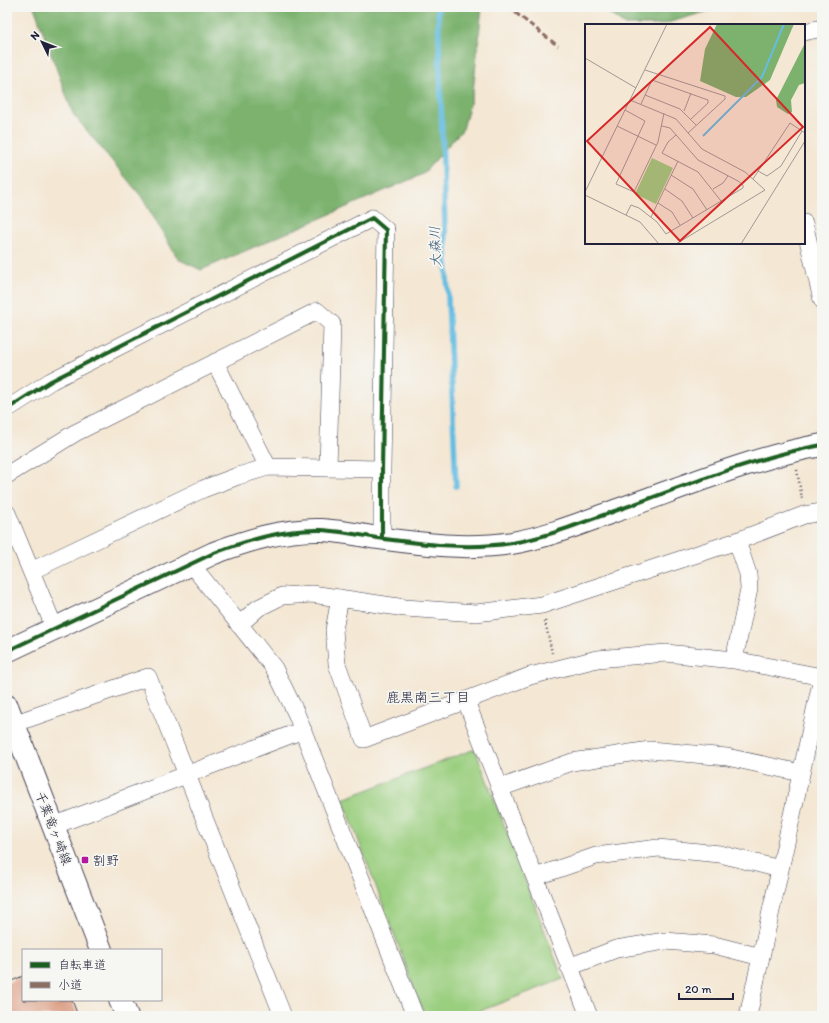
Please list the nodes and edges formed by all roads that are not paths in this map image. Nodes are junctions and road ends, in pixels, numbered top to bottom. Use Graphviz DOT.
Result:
graph roads {
  1 [pos="822,28"];
  2 [pos="805,32"];
  3 [pos="805,227"];
  4 [pos="822,300"];
  5 [pos="215,362"];
  6 [pos="7,409"];
  7 [pos="822,445"];
  8 [pos="268,467"];
  9 [pos="328,468"];
  10 [pos="382,469"];
  11 [pos="7,475"];
  12 [pos="822,512"];
  13 [pos="7,513"];
  14 [pos="382,538"];
  15 [pos="737,541"];
  16 [pos="191,564"];
  17 [pos="31,571"];
  18 [pos="340,598"];
  19 [pos="239,625"];
  20 [pos="55,629"];
  21 [pos="7,651"];
  22 [pos="734,660"];
  23 [pos="822,678"];
  24 [pos="466,701"];
  25 [pos="10,715"];
  26 [pos="303,730"];
  27 [pos="801,773"];
  28 [pos="187,774"];
  29 [pos="500,788"];
  30 [pos="53,826"];
  31 [pos="780,869"];
  32 [pos="535,877"];
  33 [pos="101,949"];
  34 [pos="761,957"];
  35 [pos="569,967"];
  36 [pos="120,1001"];
  37 [pos="127,1016"];
  38 [pos="283,1016"];
  39 [pos="415,1016"];
  40 [pos="589,1016"];
  41 [pos="748,1016"];
  1 -- 2 [label="street"];
  3 -- 4 [label="street"];
  5 -- 8 [label="street"];
  5 -- 9 [label="street"];
  5 -- 11 [label="street"];
  6 -- 10 [label="street"];
  7 -- 14 [label="street"];
  8 -- 9 [label="street"];
  8 -- 17 [label="street"];
  9 -- 10 [label="street"];
  10 -- 14 [label="street"];
  12 -- 15 [label="street"];
  13 -- 17 [label="street"];
  14 -- 16 [label="street"];
  15 -- 18 [label="street"];
  15 -- 22 [label="street"];
  16 -- 19 [label="street"];
  16 -- 20 [label="street"];
  17 -- 20 [label="street"];
  18 -- 19 [label="street"];
  18 -- 24 [label="street"];
  19 -- 26 [label="street"];
  20 -- 21 [label="street"];
  22 -- 23 [label="street"];
  22 -- 24 [label="street"];
  23 -- 27 [label="street"];
  24 -- 29 [label="street"];
  25 -- 28 [label="street"];
  25 -- 30 [label="street, 千葉竜ヶ崎線"];
  26 -- 28 [label="street"];
  26 -- 39 [label="street"];
  27 -- 29 [label="street"];
  27 -- 31 [label="street"];
  28 -- 30 [label="street"];
  28 -- 38 [label="street"];
  29 -- 32 [label="street"];
  30 -- 33 [label="street, 千葉竜ヶ崎線"];
  31 -- 32 [label="street"];
  31 -- 34 [label="street"];
  32 -- 35 [label="street"];
  34 -- 35 [label="street"];
  34 -- 41 [label="street"];
  35 -- 40 [label="street"];
  36 -- 37 [label="street"];
}
